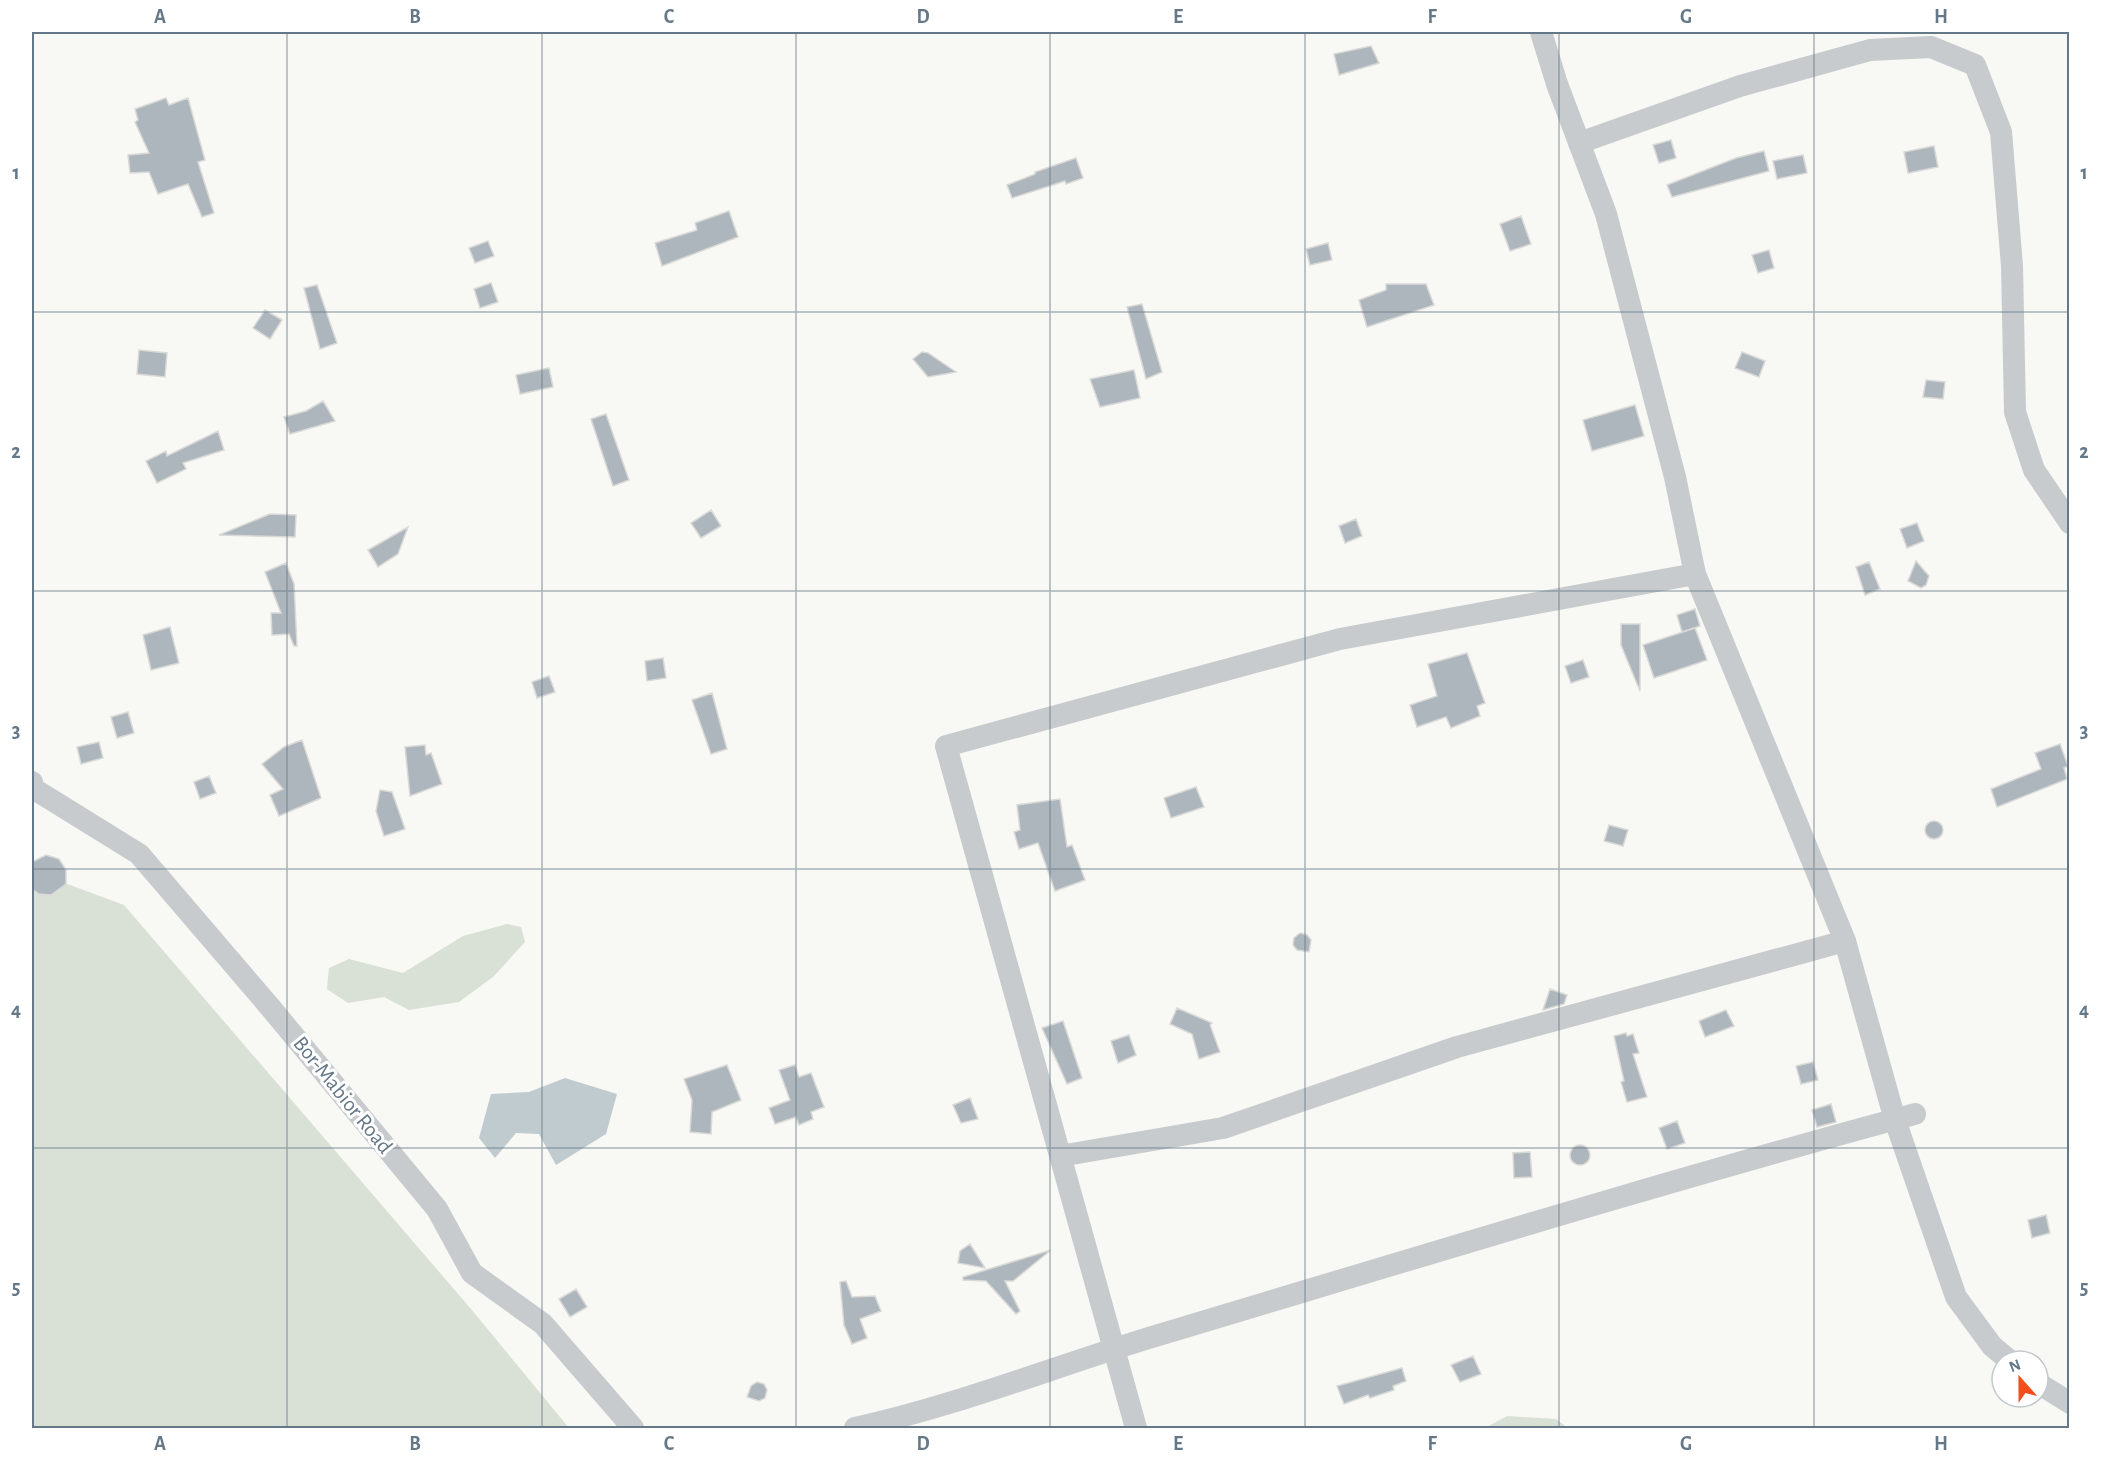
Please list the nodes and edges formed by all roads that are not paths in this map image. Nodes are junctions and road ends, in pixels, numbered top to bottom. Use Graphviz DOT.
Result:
graph roads {
  1 [pos="1541,32"];
  2 [pos="1579,143"];
  3 [pos="2070,523"];
  4 [pos="1695,574"];
  5 [pos="32,782"];
  6 [pos="1845,941"];
  7 [pos="1905,1117"];
  8 [pos="1060,1156"];
  9 [pos="1113,1348"];
  10 [pos="1996,1349"];
  11 [pos="2050,1390"];
  12 [pos="2070,1403"];
  13 [pos="633,1428"];
  14 [pos="855,1428"];
  15 [pos="1136,1428"];
  1 -- 2 [label="street"];
  2 -- 3 [label="street"];
  2 -- 4 [label="street"];
  4 -- 6 [label="street"];
  4 -- 8 [label="street"];
  5 -- 13 [label="street, Bor-Mabior Road"];
  6 -- 7 [label="street"];
  6 -- 8 [label="street"];
  7 -- 9 [label="street"];
  7 -- 10 [label="street"];
  8 -- 9 [label="street"];
  9 -- 14 [label="street"];
  9 -- 15 [label="street"];
  11 -- 12 [label="street"];
}
